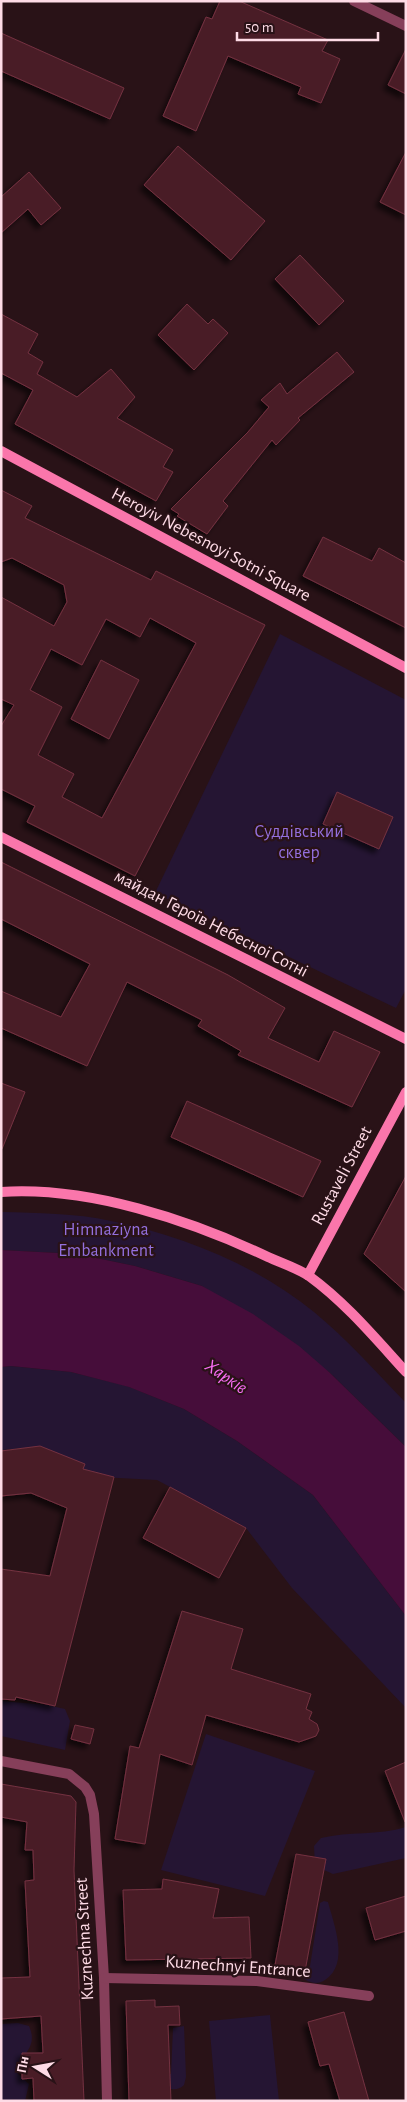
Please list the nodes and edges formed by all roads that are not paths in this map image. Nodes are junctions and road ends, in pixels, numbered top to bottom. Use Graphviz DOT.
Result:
graph roads {
  1 [pos="354,1"];
  2 [pos="406,26"];
  3 [pos="1,451"];
  4 [pos="406,668"];
  5 [pos="1,837"];
  6 [pos="406,1039"];
  7 [pos="406,1092"];
  8 [pos="1,1192"];
  9 [pos="308,1275"];
  10 [pos="406,1372"];
  11 [pos="1,1761"];
  12 [pos="104,1978"];
  13 [pos="369,1996"];
  14 [pos="106,2101"];
  1 -- 2 [label="street"];
  3 -- 4 [label="main road, Heroyiv Nebesnoyi Sotni Square"];
  5 -- 6 [label="main road, майдан Героїв Небесної Сотні"];
  7 -- 9 [label="main road, Rustaveli Street"];
  8 -- 9 [label="main road"];
  9 -- 10 [label="main road"];
  11 -- 12 [label="street, Kuznechna Street"];
  12 -- 13 [label="street, Kuznechnyi Entrance"];
  12 -- 14 [label="street, Kuznechna Street"];
}
